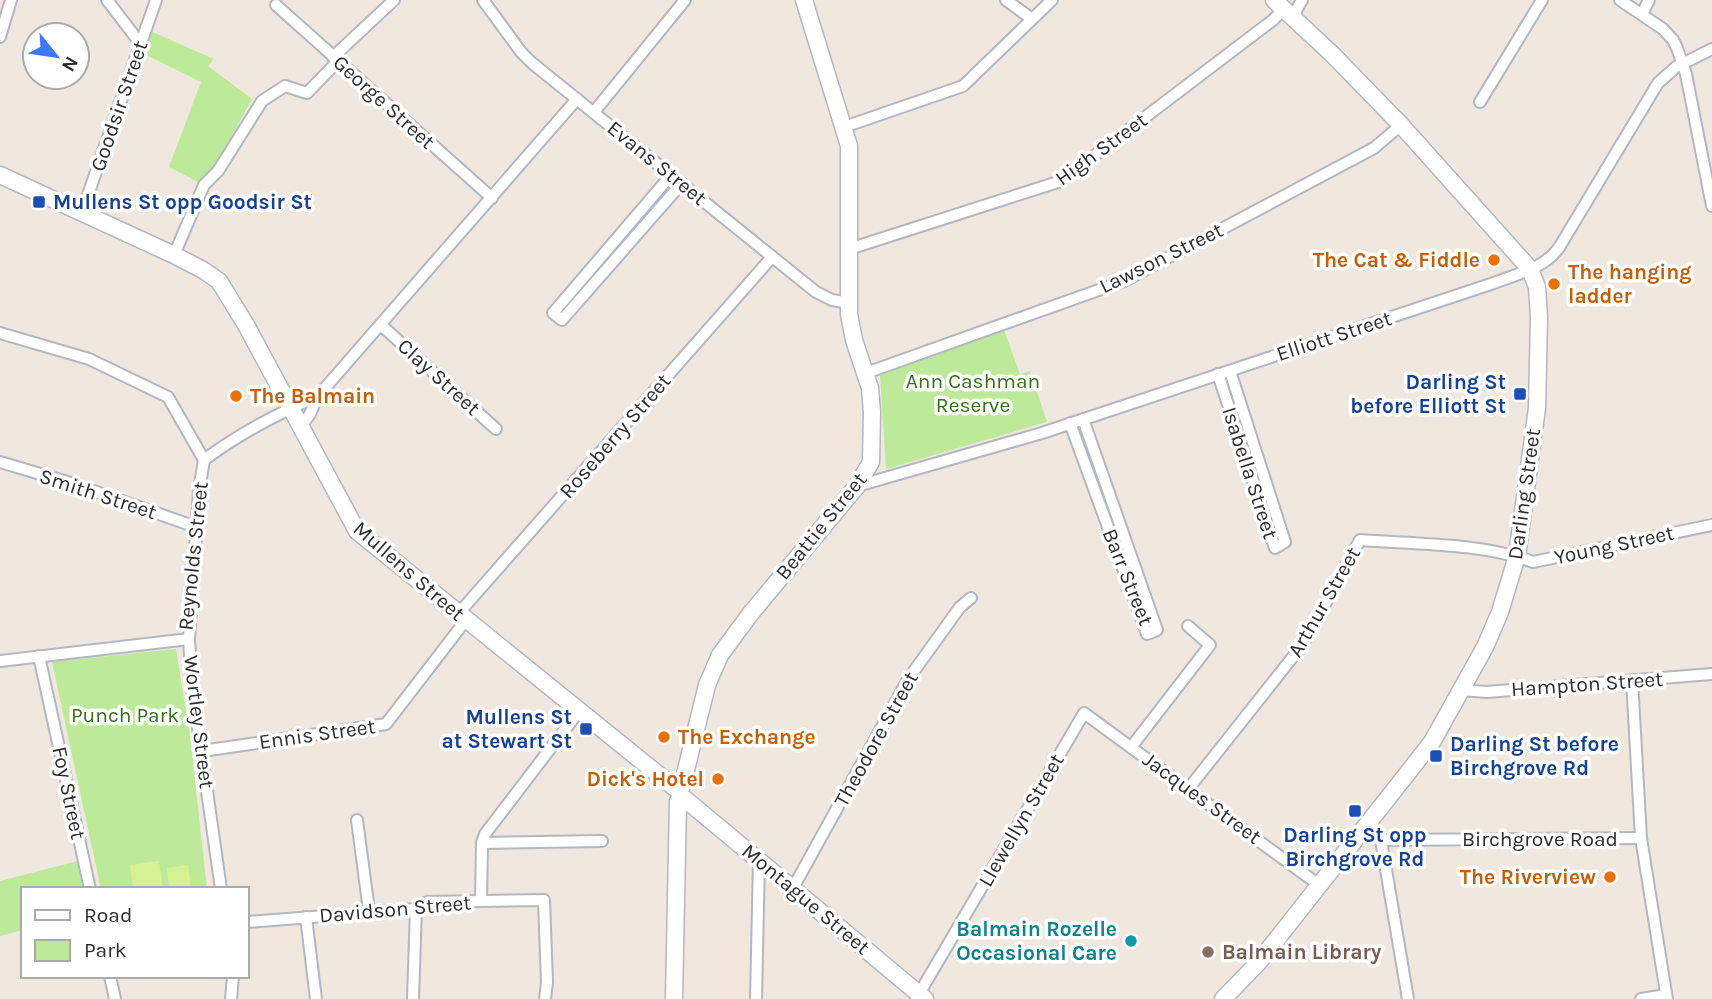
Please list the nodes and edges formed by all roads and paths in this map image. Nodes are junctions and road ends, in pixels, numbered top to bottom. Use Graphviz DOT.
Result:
graph roads {
  1 [pos="11,0"];
  2 [pos="107,0"];
  3 [pos="156,0"];
  4 [pos="394,0"];
  5 [pos="483,0"];
  6 [pos="684,0"];
  7 [pos="804,0"];
  8 [pos="1006,0"];
  9 [pos="1052,0"];
  10 [pos="1302,0"];
  11 [pos="1542,0"];
  12 [pos="1620,0"];
  13 [pos="1649,0"];
  14 [pos="276,5"];
  15 [pos="1284,8"];
  16 [pos="1642,14"];
  17 [pos="1032,19"];
  18 [pos="0,37"];
  19 [pos="140,43"];
  20 [pos="1712,49"];
  21 [pos="335,59"];
  22 [pos="1683,64"];
  23 [pos="577,99"];
  24 [pos="1480,102"];
  25 [pos="594,112"];
  26 [pos="1401,125"];
  27 [pos="844,127"];
  28 [pos="672,174"];
  29 [pos="0,175"];
  30 [pos="682,183"];
  31 [pos="492,198"];
  32 [pos="1712,206"];
  33 [pos="82,212"];
  34 [pos="609,247"];
  35 [pos="849,248"];
  36 [pos="174,255"];
  37 [pos="619,255"];
  38 [pos="772,257"];
  39 [pos="1530,269"];
  40 [pos="849,303"];
  41 [pos="381,325"];
  42 [pos="0,333"];
  43 [pos="1230,370"];
  44 [pos="866,373"];
  45 [pos="1218,374"];
  46 [pos="318,396"];
  47 [pos="290,409"];
  48 [pos="1083,419"];
  49 [pos="1070,423"];
  50 [pos="1247,425"];
  51 [pos="300,428"];
  52 [pos="496,429"];
  53 [pos="1235,429"];
  54 [pos="204,460"];
  55 [pos="0,462"];
  56 [pos="1267,485"];
  57 [pos="857,486"];
  58 [pos="1255,489"];
  59 [pos="1118,519"];
  60 [pos="1106,523"];
  61 [pos="1712,525"];
  62 [pos="196,527"];
  63 [pos="1517,556"];
  64 [pos="971,598"];
  65 [pos="462,617"];
  66 [pos="1188,626"];
  67 [pos="189,639"];
  68 [pos="39,656"];
  69 [pos="0,661"];
  70 [pos="1712,674"];
  71 [pos="1632,680"];
  72 [pos="1461,690"];
  73 [pos="579,711"];
  74 [pos="1084,713"];
  75 [pos="1132,746"];
  76 [pos="202,751"];
  77 [pos="1189,788"];
  78 [pos="680,794"];
  79 [pos="357,820"];
  80 [pos="1365,827"];
  81 [pos="1641,838"];
  82 [pos="1381,840"];
  83 [pos="602,841"];
  84 [pos="482,843"];
  85 [pos="759,860"];
  86 [pos="1320,885"];
  87 [pos="90,887"];
  88 [pos="221,887"];
  89 [pos="793,888"];
  90 [pos="481,901"];
  91 [pos="416,909"];
  92 [pos="369,911"];
  93 [pos="306,917"];
  94 [pos="248,922"];
  95 [pos="110,978"];
  96 [pos="233,978"];
  97 [pos="920,997"];
  98 [pos="1666,997"];
  99 [pos="115,999"];
  100 [pos="231,999"];
  101 [pos="316,999"];
  102 [pos="413,999"];
  103 [pos="545,999"];
  104 [pos="674,999"];
  105 [pos="756,999"];
  106 [pos="1223,999"];
  107 [pos="1408,999"];
  108 [pos="1641,999"];
  1 -- 18 [label="street"];
  2 -- 19 [label="street"];
  3 -- 19 [label="street, Goodsir Street"];
  4 -- 21 [label="street"];
  5 -- 23 [label="street, Evans Street"];
  6 -- 25 [label="street"];
  7 -- 27 [label="street, Beattie Street"];
  8 -- 17 [label="street"];
  9 -- 17 [label="street"];
  10 -- 15 [label="street, High Street"];
  11 -- 24 [label="street"];
  12 -- 16 [label="street"];
  13 -- 16 [label="street"];
  14 -- 21 [label="street, George Street"];
  15 -- 26 [label="street, Darling Street"];
  15 -- 35 [label="street, High Street"];
  16 -- 22 [label="street"];
  17 -- 27 [label="street"];
  19 -- 33 [label="street, Goodsir Street"];
  20 -- 22 [label="street, Elliott Street"];
  21 -- 31 [label="street, George Street"];
  21 -- 36 [label="street"];
  22 -- 32 [label="street"];
  22 -- 39 [label="street, Elliott Street"];
  23 -- 25 [label="street, Evans Street"];
  23 -- 31 [label="street, Reynolds Street"];
  25 -- 28 [label="street, Evans Street"];
  26 -- 39 [label="street, Darling Street"];
  26 -- 44 [label="street, Lawson Street"];
  27 -- 35 [label="street, Beattie Street"];
  28 -- 30 [label="street, Evans Street"];
  28 -- 34 [label="street"];
  29 -- 33 [label="street, Mullens Street"];
  30 -- 37 [label="street"];
  30 -- 38 [label="street, Evans Street"];
  31 -- 41 [label="street, Reynolds Street"];
  33 -- 36 [label="street, Mullens Street"];
  34 -- 37 [label="street"];
  34 -- 37 [label="street"];
  35 -- 40 [label="street, Beattie Street"];
  36 -- 47 [label="street, Mullens Street"];
  38 -- 40 [label="street, Evans Street"];
  38 -- 65 [label="street, Roseberry Street"];
  39 -- 43 [label="street, Elliott Street"];
  39 -- 63 [label="street, Darling Street"];
  40 -- 44 [label="street, Beattie Street"];
  41 -- 46 [label="street, Reynolds Street"];
  41 -- 52 [label="street, Clay Street"];
  42 -- 54 [label="street"];
  43 -- 45 [label="street, Elliott Street"];
  43 -- 50 [label="street, Isabella Street"];
  44 -- 57 [label="street, Beattie Street"];
  45 -- 48 [label="street, Elliott Street"];
  45 -- 53 [label="street, Isabella Street"];
  46 -- 47 [label="street, Reynolds Street"];
  46 -- 51 [label="street, Reynolds Street"];
  47 -- 51 [label="street, Mullens Street"];
  47 -- 54 [label="street, Reynolds Street"];
  48 -- 49 [label="street, Elliott Street"];
  48 -- 59 [label="street, Barr Street"];
  49 -- 57 [label="street, Elliott Street"];
  49 -- 60 [label="street, Barr Street"];
  50 -- 53 [label="street"];
  50 -- 56 [label="street, Isabella Street"];
  51 -- 65 [label="street, Mullens Street"];
  53 -- 58 [label="street, Isabella Street"];
  54 -- 62 [label="street, Reynolds Street"];
  55 -- 62 [label="street, Smith Street"];
  56 -- 58 [label="street"];
  56 -- 58 [label="street, Isabella Street"];
  57 -- 78 [label="street, Beattie Street"];
  59 -- 60 [label="street"];
  59 -- 60 [label="street, Barr Street"];
  61 -- 63 [label="street, Young Street"];
  62 -- 67 [label="street, Reynolds Street"];
  63 -- 72 [label="street, Darling Street"];
  63 -- 77 [label="street, Arthur Street"];
  64 -- 89 [label="street, Theodore Street"];
  65 -- 73 [label="street, Mullens Street"];
  65 -- 76 [label="street, Ennis Street"];
  66 -- 75 [label="street"];
  67 -- 68 [label="street, Reynolds Street"];
  67 -- 76 [label="street, Wortley Street"];
  68 -- 69 [label="street, Reynolds Street"];
  68 -- 87 [label="street, Foy Street"];
  70 -- 71 [label="street, Hampton Street"];
  71 -- 72 [label="street, Hampton Street"];
  71 -- 81 [label="street"];
  72 -- 80 [label="street, Darling Street"];
  73 -- 78 [label="street, Mullens Street"];
  73 -- 84 [label="street"];
  74 -- 75 [label="street, Jacques Street"];
  74 -- 97 [label="street, Llewellyn Street"];
  75 -- 77 [label="street, Jacques Street"];
  76 -- 88 [label="street, Wortley Street"];
  77 -- 86 [label="street, Jacques Street"];
  78 -- 85 [label="street, Montague Street"];
  78 -- 104 [label="street, Beattie Street"];
  79 -- 92 [label="street"];
  80 -- 82 [label="street"];
  80 -- 86 [label="street, Darling Street"];
  81 -- 82 [label="street, Birchgrove Road"];
  81 -- 98 [label="street, Birchgrove Road"];
  82 -- 107 [label="street"];
  83 -- 84 [label="street"];
  84 -- 90 [label="street"];
  85 -- 89 [label="street, Montague Street"];
  85 -- 105 [label="street"];
  86 -- 106 [label="street, Darling Street"];
  89 -- 97 [label="street, Montague Street"];
  90 -- 91 [label="street, Davidson Street"];
  90 -- 103 [label="street, Davidson Street"];
  91 -- 92 [label="street, Davidson Street"];
  91 -- 102 [label="street"];
  92 -- 93 [label="street, Davidson Street"];
  93 -- 94 [label="street, Davidson Street"];
  93 -- 101 [label="street"];
  95 -- 99 [label="street"];
  96 -- 100 [label="street"];
  98 -- 108 [label="street"];
}
